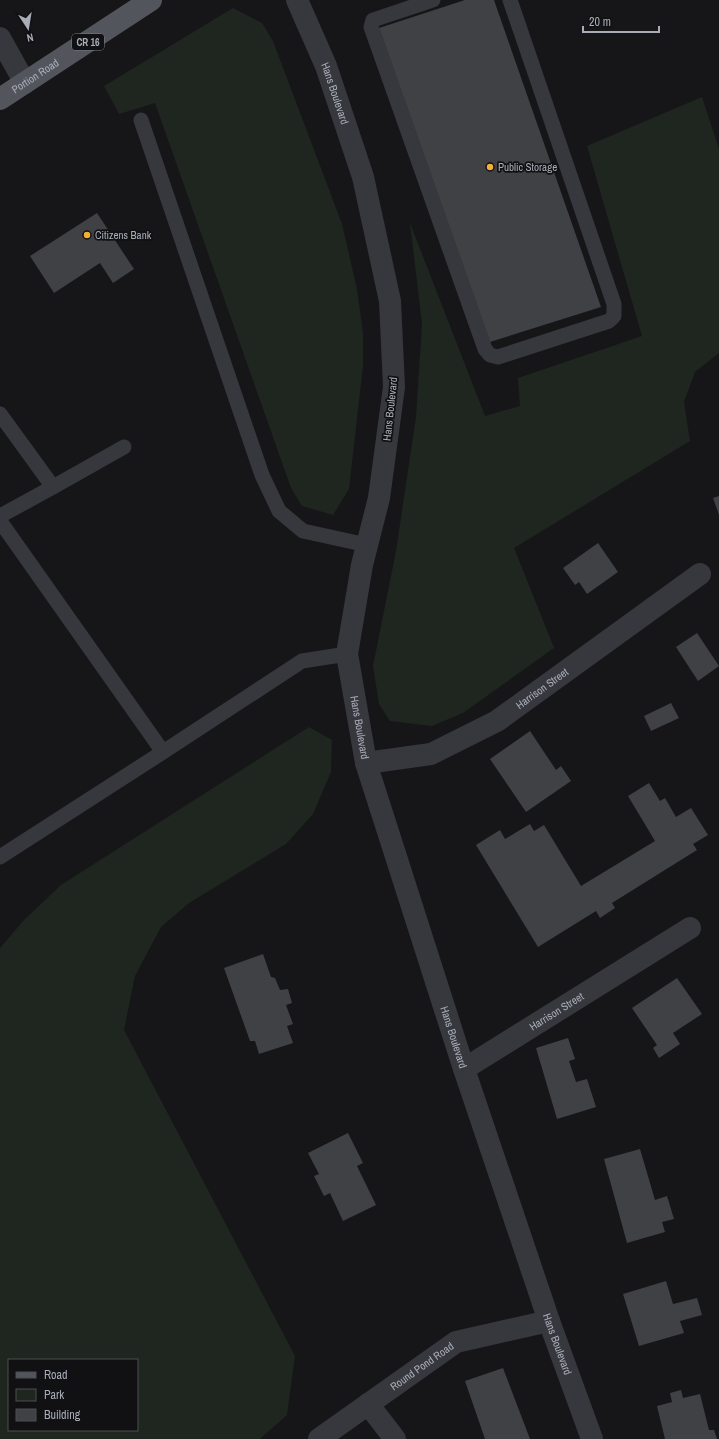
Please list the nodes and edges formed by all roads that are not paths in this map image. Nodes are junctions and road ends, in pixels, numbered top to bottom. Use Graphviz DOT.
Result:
graph roads {
  1 [pos="151,0"];
  2 [pos="297,0"];
  3 [pos="433,0"];
  4 [pos="510,0"];
  5 [pos="0,38"];
  6 [pos="25,83"];
  7 [pos="0,99"];
  8 [pos="141,120"];
  9 [pos="0,414"];
  10 [pos="124,447"];
  11 [pos="53,486"];
  12 [pos="0,516"];
  13 [pos="0,522"];
  14 [pos="367,545"];
  15 [pos="700,574"];
  16 [pos="347,654"];
  17 [pos="163,752"];
  18 [pos="366,763"];
  19 [pos="0,857"];
  20 [pos="690,928"];
  21 [pos="464,1069"];
  22 [pos="550,1321"];
  23 [pos="368,1404"];
  24 [pos="318,1439"];
  25 [pos="395,1439"];
  26 [pos="592,1439"];
  1 -- 6 [label="main road, Portion Road / CR 16"];
  2 -- 14 [label="street, Hans Boulevard"];
  3 -- 4 [label="lane"];
  5 -- 6 [label="street"];
  6 -- 7 [label="main road, Portion Road / CR 16"];
  8 -- 14 [label="lane"];
  9 -- 11 [label="lane"];
  10 -- 11 [label="lane"];
  11 -- 12 [label="lane"];
  13 -- 17 [label="lane"];
  14 -- 16 [label="street, Hans Boulevard"];
  15 -- 18 [label="street, Harrison Street"];
  16 -- 17 [label="lane"];
  16 -- 18 [label="street, Hans Boulevard"];
  17 -- 19 [label="lane"];
  18 -- 21 [label="street, Hans Boulevard"];
  20 -- 21 [label="street, Harrison Street"];
  21 -- 22 [label="street, Hans Boulevard"];
  22 -- 23 [label="street, Round Pond Road"];
  22 -- 26 [label="street, Hans Boulevard"];
  23 -- 24 [label="street, Round Pond Road"];
  23 -- 25 [label="street"];
}
